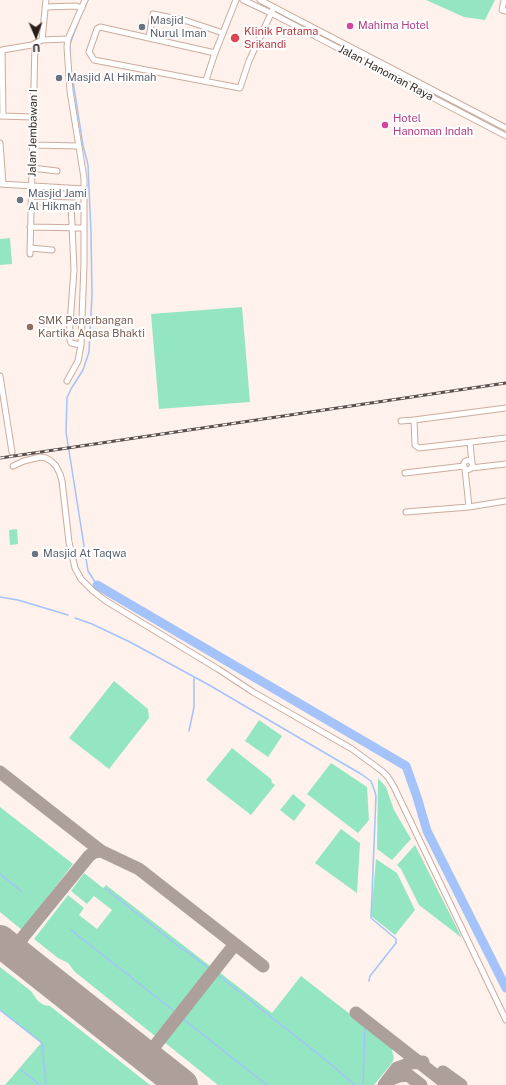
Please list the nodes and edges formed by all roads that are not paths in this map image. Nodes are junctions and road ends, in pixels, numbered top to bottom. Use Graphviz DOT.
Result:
graph roads {
  1 [pos="46,0"];
  2 [pos="85,0"];
  3 [pos="236,0"];
  4 [pos="243,0"];
  5 [pos="260,0"];
  6 [pos="504,0"];
  7 [pos="45,7"];
  8 [pos="274,7"];
  9 [pos="82,8"];
  10 [pos="504,11"];
  11 [pos="271,13"];
  12 [pos="223,33"];
  13 [pos="149,37"];
  14 [pos="68,39"];
  15 [pos="42,40"];
  16 [pos="35,44"];
  17 [pos="1,50"];
  18 [pos="215,53"];
  19 [pos="206,80"];
  20 [pos="2,116"];
  21 [pos="33,117"];
  22 [pos="506,126"];
  23 [pos="504,135"];
  24 [pos="0,143"];
  25 [pos="32,145"];
  26 [pos="78,146"];
  27 [pos="32,168"];
  28 [pos="57,171"];
  29 [pos="2,184"];
  30 [pos="32,187"];
  31 [pos="84,189"];
  32 [pos="31,202"];
  33 [pos="30,227"];
  34 [pos="73,228"];
  35 [pos="84,228"];
  36 [pos="30,248"];
  37 [pos="52,250"];
  38 [pos="30,254"];
  39 [pos="81,346"];
  40 [pos="0,376"];
  41 [pos="67,380"];
  42 [pos="506,408"];
  43 [pos="414,420"];
  44 [pos="401,421"];
  45 [pos="506,438"];
  46 [pos="470,443"];
  47 [pos="12,452"];
  48 [pos="506,464"];
  49 [pos="13,466"];
  50 [pos="472,466"];
  51 [pos="465,467"];
  52 [pos="405,473"];
  53 [pos="505,502"];
  54 [pos="469,507"];
  55 [pos="406,512"];
  56 [pos="506,1020"];
  1 -- 7 [label="street"];
  2 -- 9 [label="street"];
  3 -- 12 [label="street"];
  4 -- 11 [label="street, Jalan Hanoman Raya"];
  5 -- 8 [label="street, Jalan Hanoman Raya"];
  6 -- 10 [label="street"];
  7 -- 9 [label="street"];
  7 -- 15 [label="street"];
  8 -- 11 [label="street"];
  8 -- 22 [label="street, Jalan Hanoman Raya"];
  9 -- 14 [label="street"];
  11 -- 19 [label="street"];
  11 -- 23 [label="street, Jalan Hanoman Raya"];
  12 -- 13 [label="street"];
  12 -- 18 [label="street"];
  13 -- 18 [label="street"];
  13 -- 19 [label="street"];
  14 -- 15 [label="street"];
  14 -- 26 [label="street"];
  15 -- 16 [label="street"];
  16 -- 17 [label="street"];
  16 -- 21 [label="street, Jalan Jembawan I"];
  17 -- 20 [label="street"];
  18 -- 19 [label="street"];
  20 -- 21 [label="street"];
  21 -- 25 [label="street, Jalan Jembawan I"];
  22 -- 23 [label="street"];
  24 -- 29 [label="street"];
  25 -- 26 [label="street"];
  25 -- 27 [label="street, Jalan Jembawan I"];
  26 -- 31 [label="street"];
  27 -- 28 [label="street"];
  27 -- 30 [label="street, Jalan Jembawan I"];
  29 -- 30 [label="street"];
  30 -- 31 [label="street"];
  30 -- 32 [label="street, Jalan Jembawan I"];
  31 -- 35 [label="street"];
  32 -- 33 [label="street, Jalan Jembawan I"];
  32 -- 34 [label="street"];
  33 -- 34 [label="street"];
  33 -- 36 [label="street, Jalan Jembawan I"];
  34 -- 35 [label="street"];
  34 -- 39 [label="street"];
  35 -- 39 [label="street"];
  36 -- 37 [label="street"];
  36 -- 38 [label="street, Jalan Jembawan I"];
  39 -- 41 [label="street"];
  40 -- 47 [label="street"];
  42 -- 43 [label="street"];
  43 -- 44 [label="street"];
  43 -- 46 [label="street"];
  45 -- 46 [label="street"];
  46 -- 50 [label="street"];
  48 -- 50 [label="street"];
  49 -- 56 [label="street"];
  50 -- 51 [label="street"];
  51 -- 52 [label="street"];
  51 -- 54 [label="street"];
  53 -- 54 [label="street"];
  54 -- 55 [label="street"];
}
